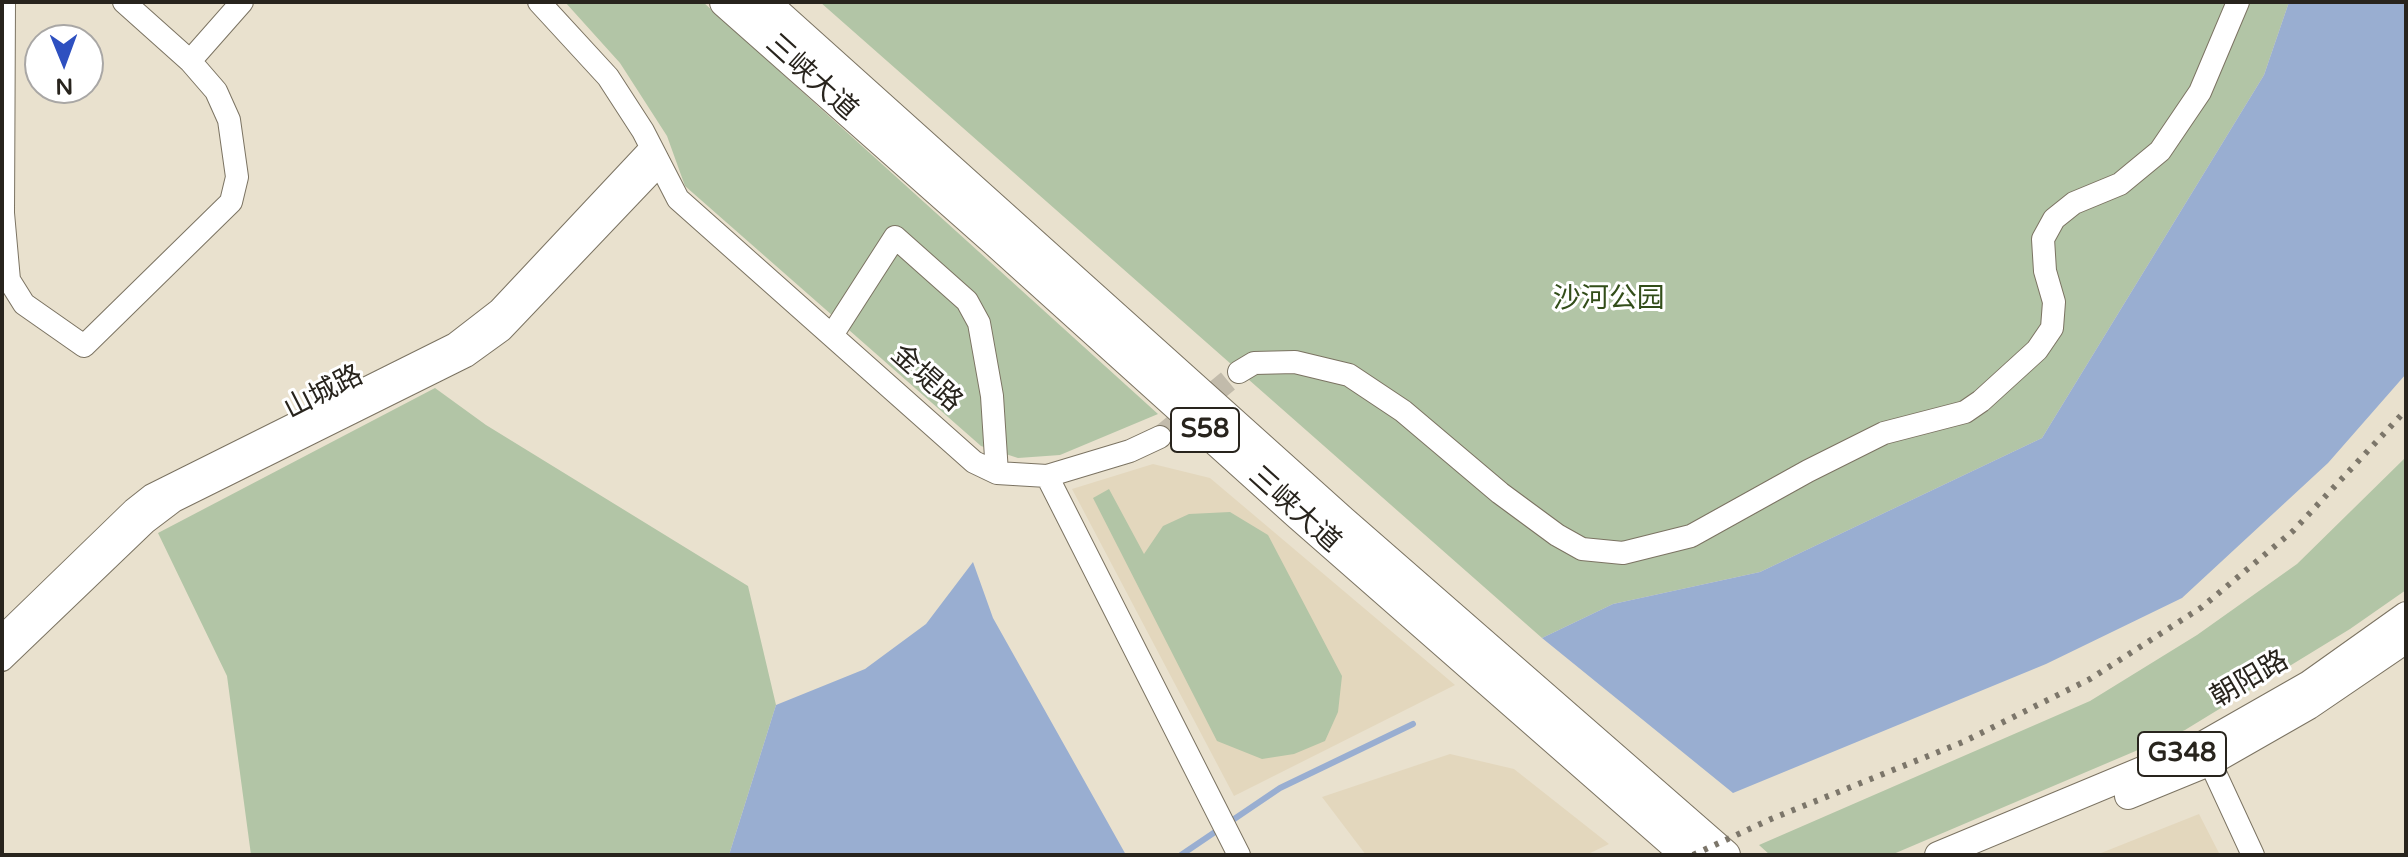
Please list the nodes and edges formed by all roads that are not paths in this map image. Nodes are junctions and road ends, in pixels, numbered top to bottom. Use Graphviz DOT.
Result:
graph roads {
  1 [pos="4,2"];
  2 [pos="124,2"];
  3 [pos="242,2"];
  4 [pos="539,2"];
  5 [pos="725,2"];
  6 [pos="764,2"];
  7 [pos="2238,2"];
  8 [pos="190,61"];
  9 [pos="655,156"];
  10 [pos="832,335"];
  11 [pos="1239,372"];
  12 [pos="1160,437"];
  13 [pos="997,473"];
  14 [pos="1047,476"];
  15 [pos="2406,615"];
  16 [pos="2,637"];
  17 [pos="2406,640"];
  18 [pos="2,660"];
  19 [pos="2206,754"];
  20 [pos="1234,847"];
  21 [pos="1687,855"];
  22 [pos="1725,855"];
  23 [pos="1938,855"];
  24 [pos="1984,855"];
  25 [pos="2253,855"];
  1 -- 8 [label="street"];
  2 -- 8 [label="street"];
  3 -- 8 [label="street"];
  4 -- 9 [label="street, 金堤路"];
  5 -- 21 [label="highway, 三峡大道 / S58"];
  6 -- 22 [label="highway, 三峡大道 / S58"];
  7 -- 11 [label="street"];
  9 -- 10 [label="street, 金堤路"];
  9 -- 16 [label="street, 山城路"];
  9 -- 18 [label="street, 山城路"];
  10 -- 13 [label="street, 金堤路"];
  10 -- 13 [label="street"];
  12 -- 14 [label="street"];
  13 -- 14 [label="street, 金堤路"];
  14 -- 20 [label="street"];
  15 -- 19 [label="main road, 朝阳路 / G348"];
  17 -- 19 [label="main road, 朝阳路 / G348"];
  19 -- 23 [label="main road, 朝阳路 / G348"];
  19 -- 24 [label="main road, 朝阳路 / G348"];
  19 -- 25 [label="street"];
}
